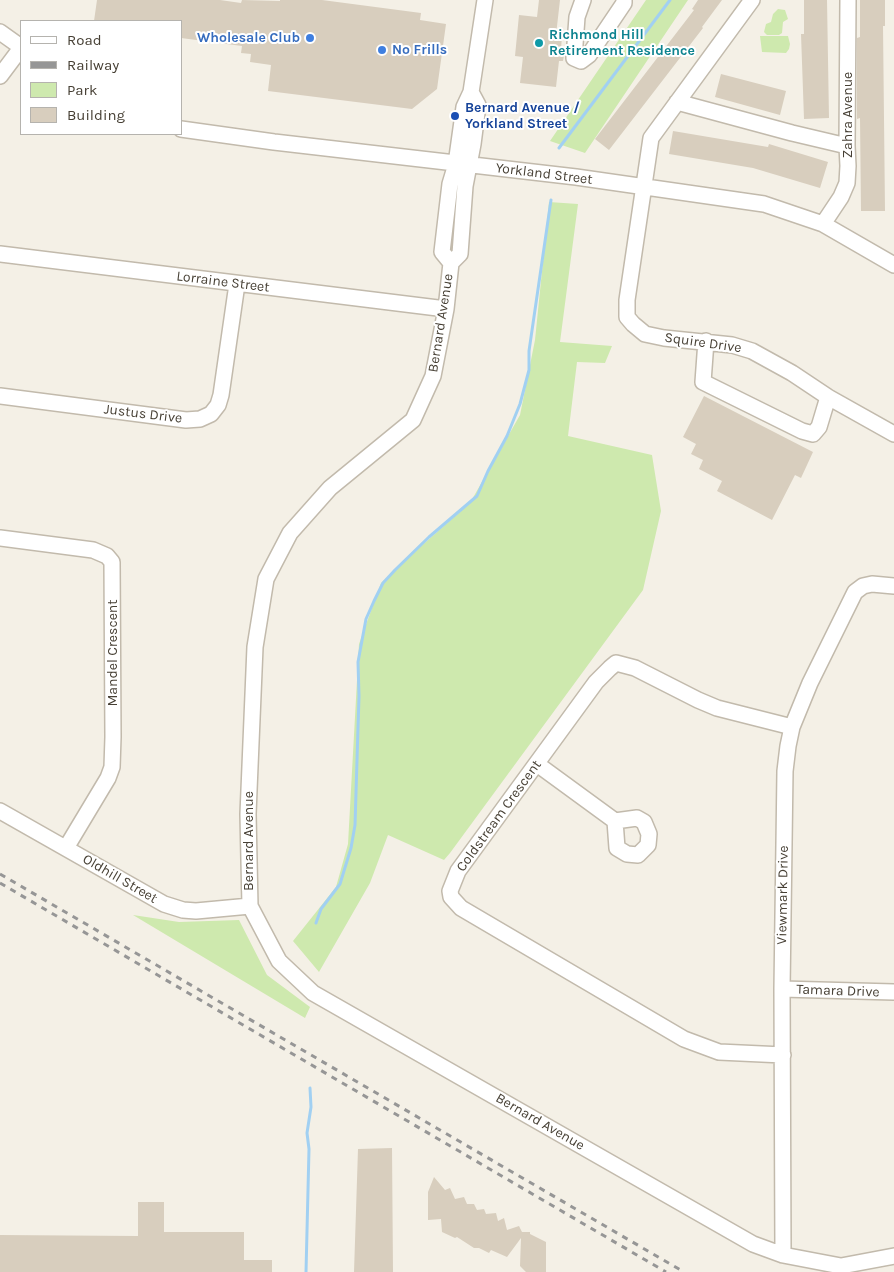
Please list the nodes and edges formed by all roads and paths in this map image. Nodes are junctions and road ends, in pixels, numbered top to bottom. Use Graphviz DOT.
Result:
graph roads {
  1 [pos="485,0"];
  2 [pos="583,0"];
  3 [pos="624,0"];
  4 [pos="752,0"];
  5 [pos="848,0"];
  6 [pos="0,32"];
  7 [pos="20,46"];
  8 [pos="20,48"];
  9 [pos="0,76"];
  10 [pos="677,102"];
  11 [pos="182,129"];
  12 [pos="847,146"];
  13 [pos="463,165"];
  14 [pos="643,187"];
  15 [pos="823,224"];
  16 [pos="0,254"];
  17 [pos="894,265"];
  18 [pos="237,284"];
  19 [pos="446,310"];
  20 [pos="706,341"];
  21 [pos="0,396"];
  22 [pos="828,397"];
  23 [pos="894,434"];
  24 [pos="0,538"];
  25 [pos="894,586"];
  26 [pos="792,727"];
  27 [pos="537,764"];
  28 [pos="0,810"];
  29 [pos="614,821"];
  30 [pos="66,848"];
  31 [pos="250,906"];
  32 [pos="782,989"];
  33 [pos="894,992"];
  34 [pos="783,1055"];
  35 [pos="782,1255"];
  36 [pos="894,1256"];
  1 -- 13 [label="street, Bernard Avenue"];
  2 -- 3 [label="street"];
  4 -- 10 [label="street"];
  5 -- 12 [label="street, Zahra Avenue"];
  6 -- 7 [label="street"];
  8 -- 9 [label="street"];
  10 -- 12 [label="street"];
  10 -- 14 [label="street"];
  11 -- 13 [label="street, Yorkland Street"];
  12 -- 15 [label="street, Zahra Avenue"];
  13 -- 14 [label="street, Yorkland Street"];
  13 -- 19 [label="street, Bernard Avenue"];
  14 -- 15 [label="street, Yorkland Street"];
  14 -- 20 [label="street, Squire Drive"];
  15 -- 17 [label="street, Yorkland Street"];
  16 -- 18 [label="street, Lorraine Street"];
  18 -- 19 [label="street, Lorraine Street"];
  18 -- 21 [label="street, Justus Drive"];
  19 -- 31 [label="street, Bernard Avenue"];
  20 -- 22 [label="street, Squire Drive"];
  20 -- 22 [label="street"];
  22 -- 23 [label="street, Squire Drive"];
  24 -- 30 [label="street, Mandel Crescent"];
  25 -- 26 [label="street, Viewmark Drive"];
  26 -- 27 [label="street, Coldstream Crescent"];
  26 -- 32 [label="street, Viewmark Drive"];
  27 -- 29 [label="street"];
  27 -- 34 [label="street, Coldstream Crescent"];
  28 -- 30 [label="street, Oldhill Street"];
  30 -- 31 [label="street, Oldhill Street"];
  31 -- 35 [label="street, Bernard Avenue"];
  32 -- 33 [label="street, Tamara Drive"];
  32 -- 34 [label="street, Viewmark Drive"];
  34 -- 35 [label="street, Viewmark Drive"];
  35 -- 36 [label="street, Bernard Avenue"];
}
